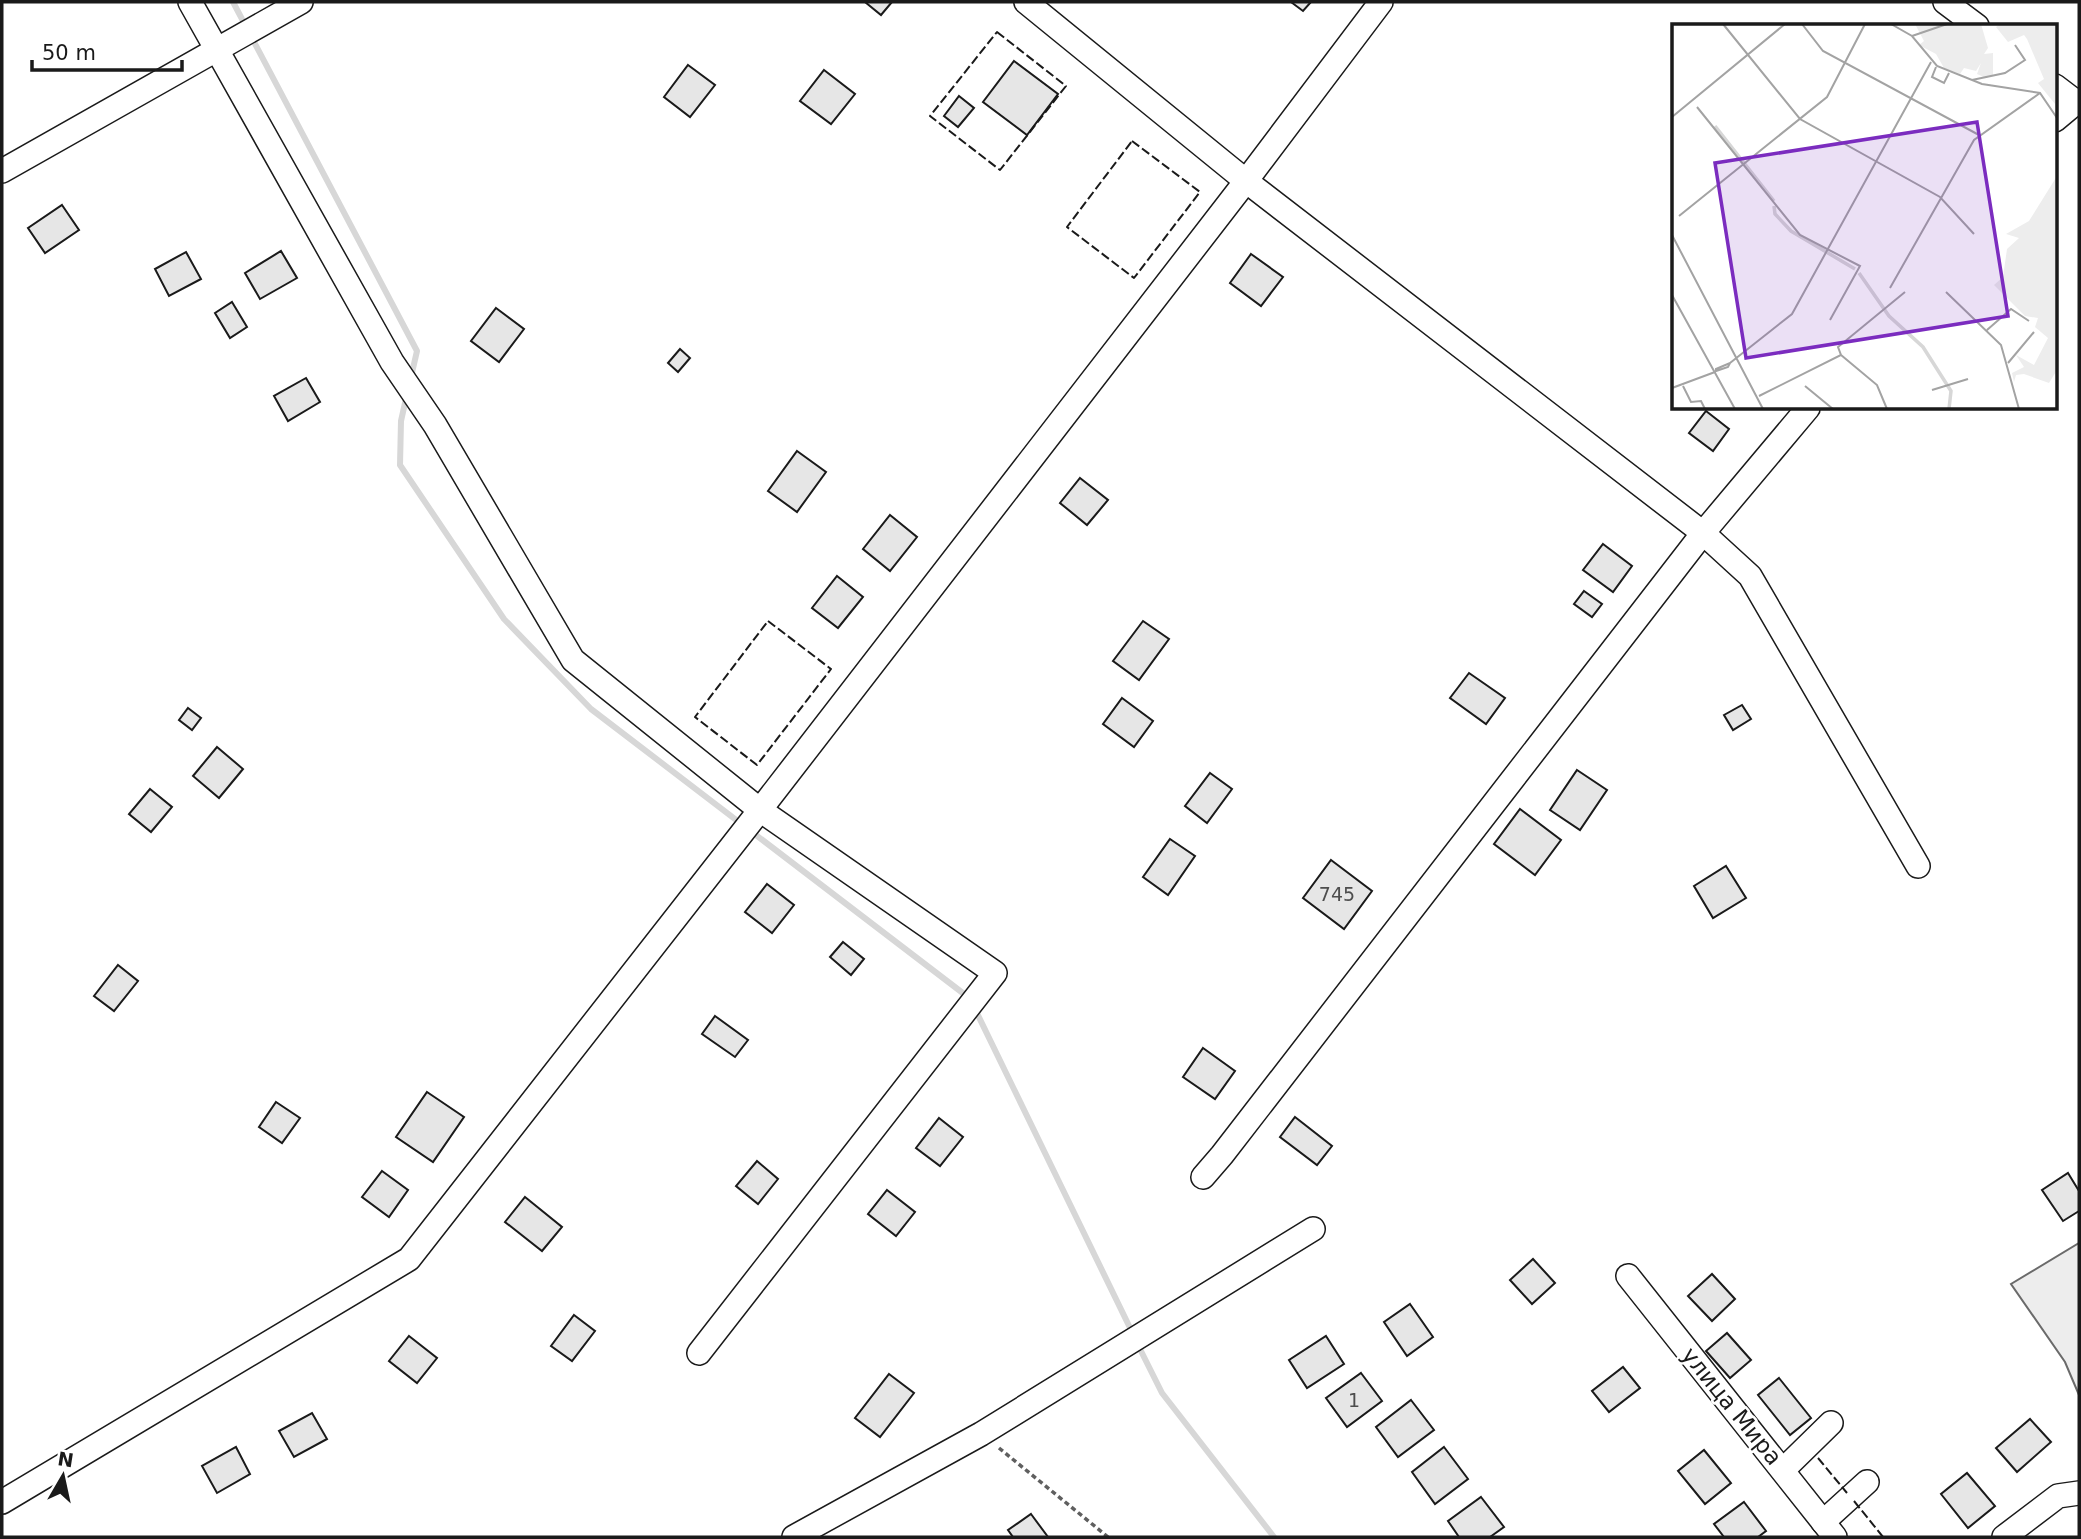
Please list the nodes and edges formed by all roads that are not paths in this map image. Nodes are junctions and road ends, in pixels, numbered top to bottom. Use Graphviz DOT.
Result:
graph roads {
  1 [pos="190,2"];
  2 [pos="301,2"];
  3 [pos="1026,2"];
  4 [pos="1381,2"];
  5 [pos="1944,2"];
  6 [pos="1974,24"];
  7 [pos="217,50"];
  8 [pos="2056,87"];
  9 [pos="2078,101"];
  10 [pos="2056,119"];
  11 [pos="2,171"];
  12 [pos="1246,181"];
  13 [pos="1806,410"];
  14 [pos="1703,533"];
  15 [pos="760,810"];
  16 [pos="1918,866"];
  17 [pos="1203,1177"];
  18 [pos="1313,1228"];
  19 [pos="1628,1276"];
  20 [pos="699,1353"];
  21 [pos="1831,1423"];
  22 [pos="1783,1470"];
  23 [pos="1867,1482"];
  24 [pos="2079,1493"];
  25 [pos="2,1502"];
  26 [pos="1829,1530"];
  27 [pos="794,1537"];
  28 [pos="2004,1537"];
  1 -- 7 [label="street"];
  2 -- 7 [label="street"];
  3 -- 12 [label="street"];
  4 -- 12 [label="street"];
  5 -- 6 [label="street"];
  7 -- 11 [label="street"];
  7 -- 15 [label="street"];
  8 -- 9 [label="street"];
  9 -- 10 [label="street"];
  12 -- 14 [label="street"];
  12 -- 15 [label="street"];
  13 -- 14 [label="street"];
  14 -- 16 [label="street"];
  14 -- 17 [label="street"];
  15 -- 20 [label="street"];
  15 -- 25 [label="street"];
  18 -- 27 [label="street"];
  19 -- 22 [label="street, улица Мира"];
  21 -- 22 [label="street"];
  22 -- 26 [label="street, улица Мира"];
  23 -- 26 [label="street"];
  24 -- 28 [label="street"];
}
